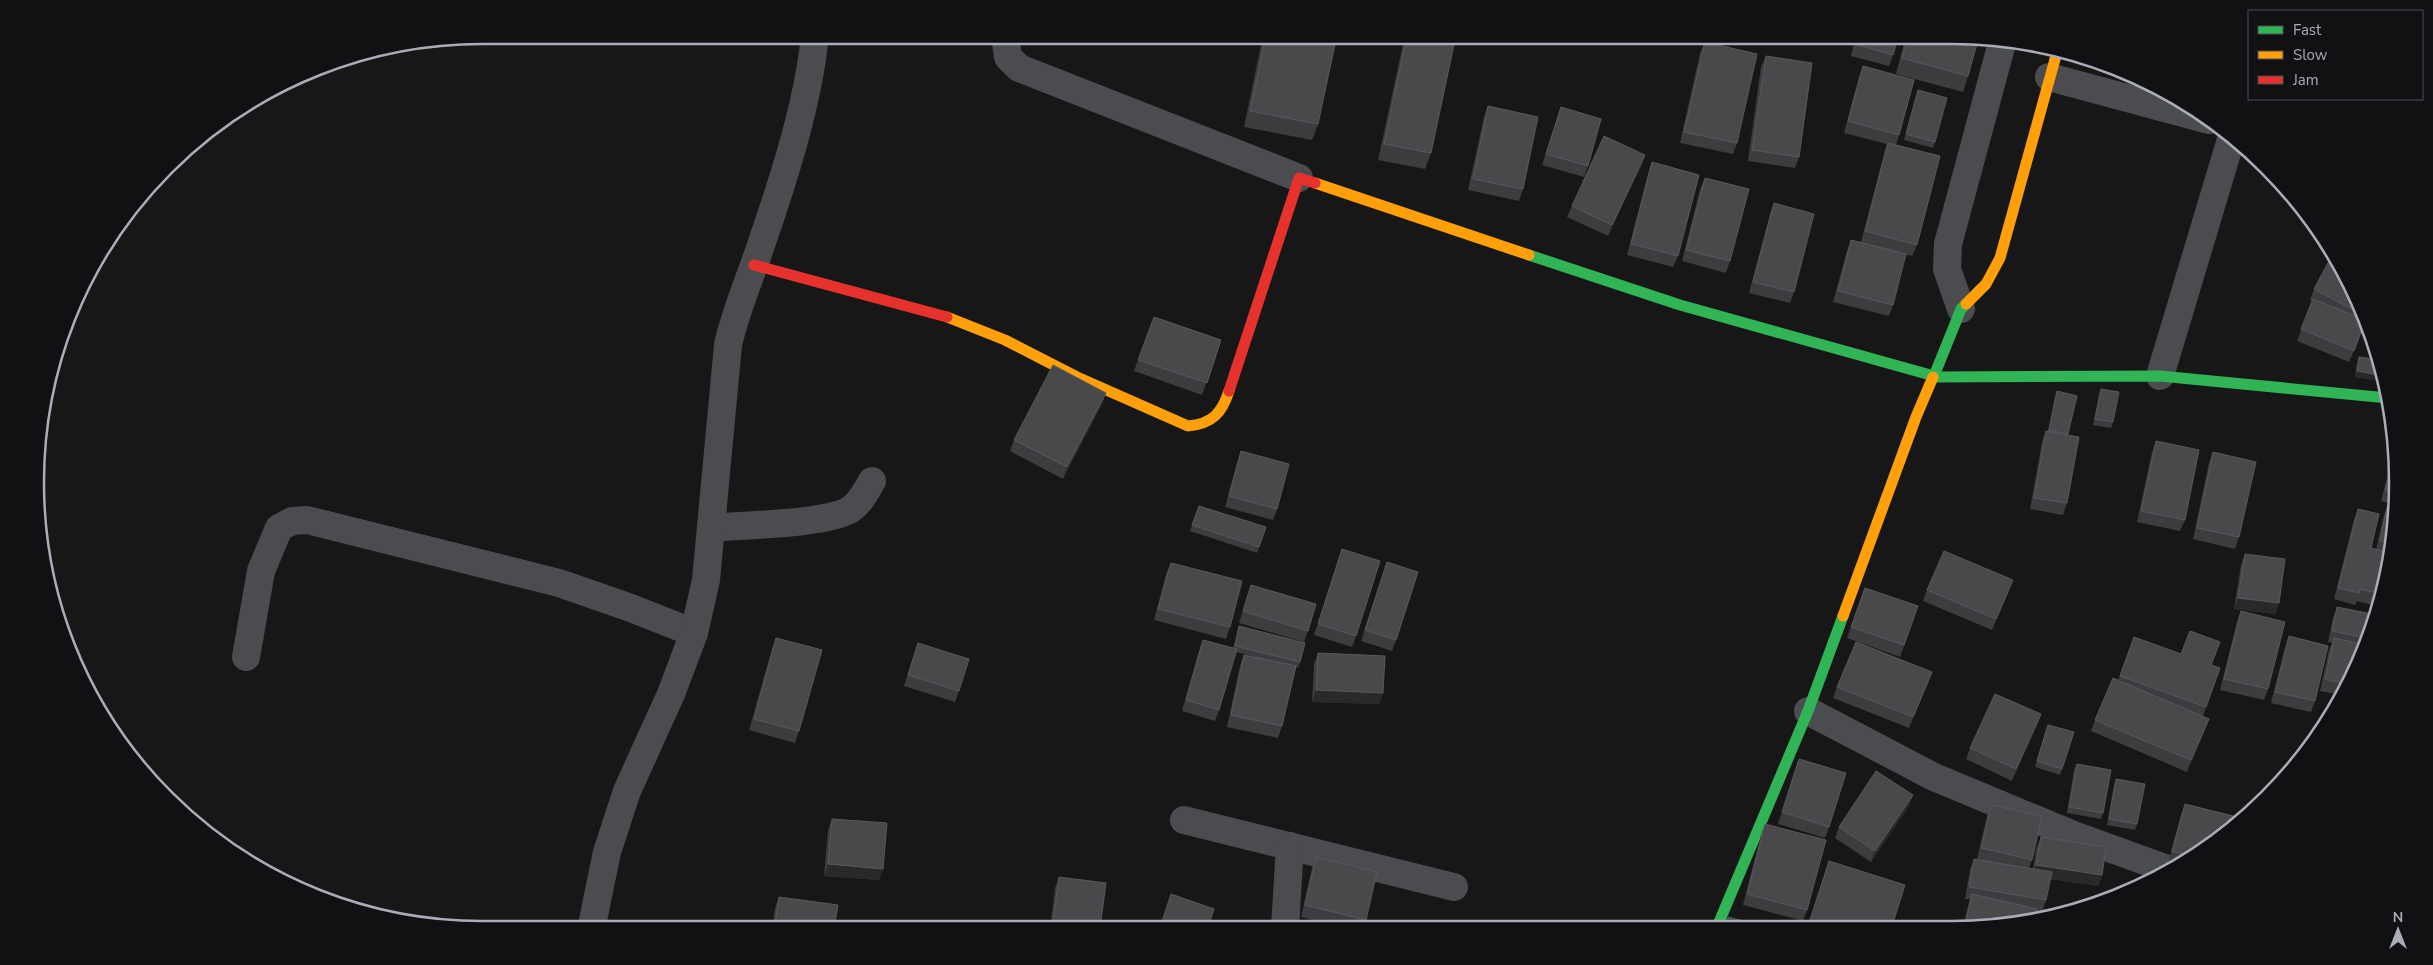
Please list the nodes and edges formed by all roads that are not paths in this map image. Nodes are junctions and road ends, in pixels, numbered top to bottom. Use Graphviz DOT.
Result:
graph roads {
  1 [pos="814,44"];
  2 [pos="1006,44"];
  3 [pos="2001,47"];
  4 [pos="2053,65"];
  5 [pos="2182,110"];
  6 [pos="2230,144"];
  7 [pos="1300,178"];
  8 [pos="754,265"];
  9 [pos="1961,309"];
  10 [pos="1934,376"];
  11 [pos="2160,376"];
  12 [pos="2381,397"];
  13 [pos="872,481"];
  14 [pos="711,528"];
  15 [pos="694,634"];
  16 [pos="246,657"];
  17 [pos="1808,711"];
  18 [pos="1184,820"];
  19 [pos="1290,846"];
  20 [pos="2161,867"];
  21 [pos="1454,887"];
  22 [pos="593,921"];
  23 [pos="1285,921"];
  24 [pos="1720,921"];
  1 -- 8 [label="street"];
  2 -- 7 [label="street"];
  3 -- 9 [label="street"];
  4 -- 5 [label="street"];
  4 -- 9 [label="street"];
  6 -- 11 [label="street"];
  7 -- 8 [label="street"];
  7 -- 10 [label="street"];
  8 -- 14 [label="street"];
  9 -- 10 [label="street"];
  10 -- 11 [label="street"];
  10 -- 17 [label="street"];
  11 -- 12 [label="street"];
  13 -- 14 [label="street"];
  14 -- 15 [label="street"];
  15 -- 16 [label="street"];
  15 -- 22 [label="street"];
  17 -- 20 [label="street"];
  17 -- 24 [label="street"];
  18 -- 19 [label="street"];
  19 -- 21 [label="street"];
  19 -- 23 [label="street"];
}
